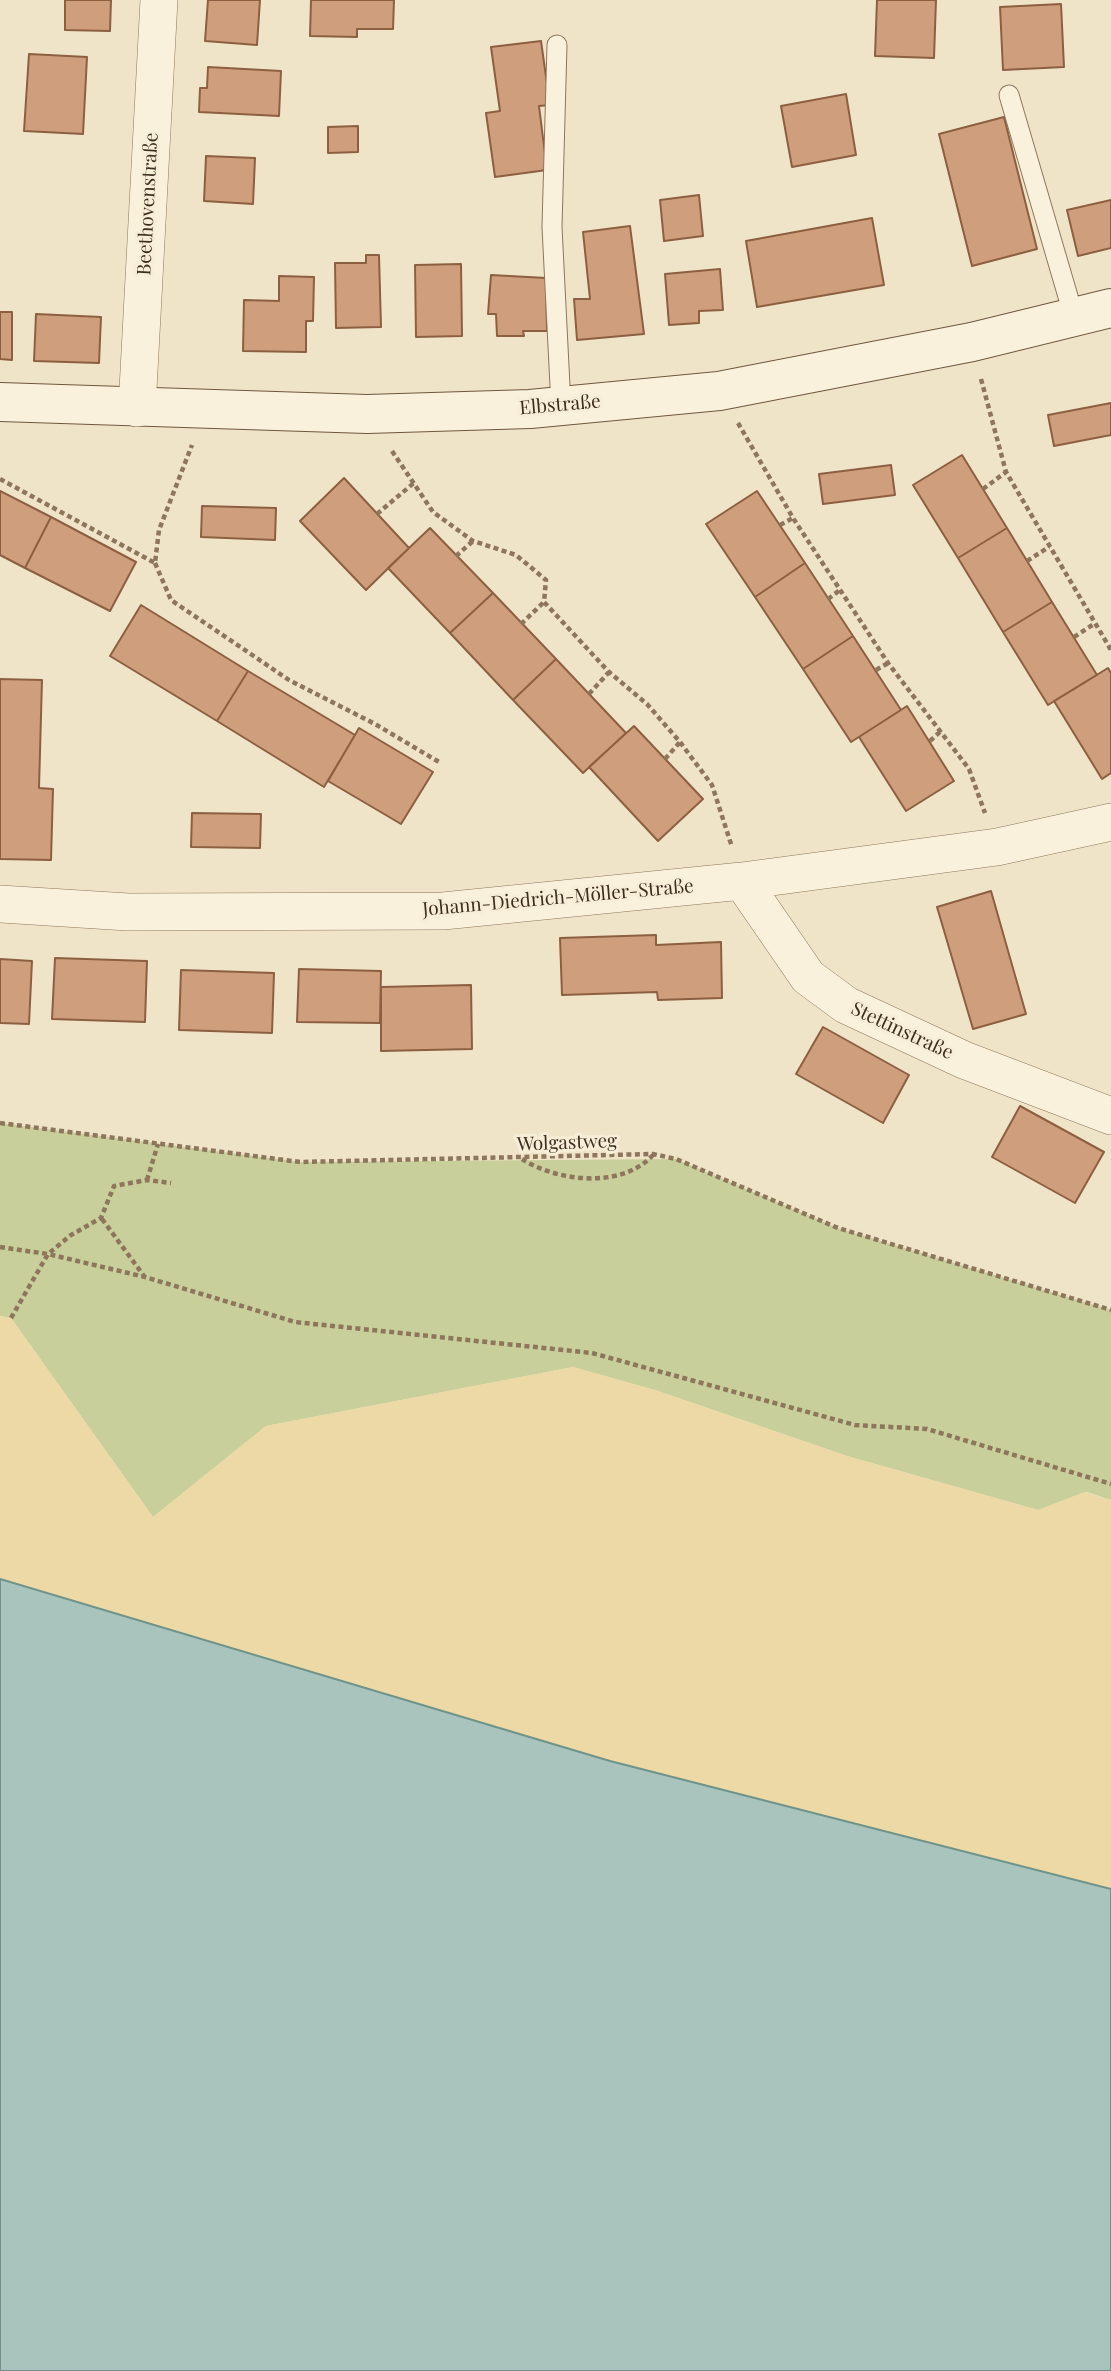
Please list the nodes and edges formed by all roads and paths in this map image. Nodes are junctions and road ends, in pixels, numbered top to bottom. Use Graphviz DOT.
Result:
graph roads {
  1 [pos="159,0"];
  2 [pos="557,45"];
  3 [pos="1009,95"];
  4 [pos="1111,308"];
  5 [pos="1073,317"];
  6 [pos="972,342"];
  7 [pos="719,391"];
  8 [pos="0,402"];
  9 [pos="561,406"];
  10 [pos="137,408"];
  11 [pos="205,411"];
  12 [pos="366,414"];
  13 [pos="1006,472"];
  14 [pos="0,479"];
  15 [pos="415,482"];
  16 [pos="983,489"];
  17 [pos="377,514"];
  18 [pos="793,518"];
  19 [pos="780,525"];
  20 [pos="473,541"];
  21 [pos="1049,547"];
  22 [pos="456,556"];
  23 [pos="1027,561"];
  24 [pos="155,563"];
  25 [pos="840,590"];
  26 [pos="828,598"];
  27 [pos="544,601"];
  28 [pos="521,624"];
  29 [pos="1094,624"];
  30 [pos="1074,637"];
  31 [pos="1111,650"];
  32 [pos="888,663"];
  33 [pos="876,670"];
  34 [pos="609,672"];
  35 [pos="589,694"];
  36 [pos="942,731"];
  37 [pos="930,741"];
  38 [pos="680,742"];
  39 [pos="665,759"];
  40 [pos="439,762"];
  41 [pos="1111,822"];
  42 [pos="997,847"];
  43 [pos="743,881"];
  44 [pos="0,904"];
  45 [pos="1111,1116"];
  46 [pos="0,1123"];
  47 [pos="158,1144"];
  48 [pos="653,1154"];
  49 [pos="521,1159"];
  50 [pos="147,1180"];
  51 [pos="171,1183"];
  52 [pos="101,1218"];
  53 [pos="0,1247"];
  54 [pos="48,1254"];
  55 [pos="145,1277"];
  56 [pos="1111,1310"];
  57 [pos="11,1318"];
  58 [pos="1111,1484"];
  1 -- 10 [label="street, Beethovenstraße"];
  2 -- 9 [label="lane"];
  3 -- 5 [label="lane"];
  4 -- 5 [label="street, Elbstraße"];
  5 -- 6 [label="street, Elbstraße"];
  6 -- 7 [label="street, Elbstraße"];
  6 -- 13 [label="path"];
  7 -- 9 [label="street, Elbstraße"];
  7 -- 18 [label="path"];
  8 -- 10 [label="street, Elbstraße"];
  9 -- 12 [label="street, Elbstraße"];
  10 -- 11 [label="street, Elbstraße"];
  11 -- 12 [label="street, Elbstraße"];
  11 -- 24 [label="path"];
  12 -- 15 [label="path"];
  13 -- 16 [label="path"];
  13 -- 21 [label="path"];
  14 -- 24 [label="path"];
  15 -- 17 [label="path"];
  15 -- 20 [label="path"];
  18 -- 19 [label="path"];
  18 -- 25 [label="path"];
  20 -- 22 [label="path"];
  20 -- 27 [label="path"];
  21 -- 23 [label="path"];
  21 -- 29 [label="path"];
  24 -- 40 [label="path"];
  25 -- 26 [label="path"];
  25 -- 32 [label="path"];
  27 -- 28 [label="path"];
  27 -- 34 [label="path"];
  29 -- 30 [label="path"];
  29 -- 31 [label="path"];
  32 -- 33 [label="path"];
  32 -- 36 [label="path"];
  34 -- 35 [label="path"];
  34 -- 38 [label="path"];
  36 -- 37 [label="path"];
  36 -- 42 [label="path"];
  38 -- 39 [label="path"];
  38 -- 43 [label="path"];
  41 -- 42 [label="street, Johann-Diedrich-Möller-Straße"];
  42 -- 43 [label="street, Johann-Diedrich-Möller-Straße"];
  43 -- 44 [label="street, Johann-Diedrich-Möller-Straße"];
  43 -- 45 [label="street, Stettinstraße"];
  46 -- 47 [label="path, Wolgastweg"];
  47 -- 49 [label="path, Wolgastweg"];
  47 -- 50 [label="path"];
  48 -- 49 [label="path, Wolgastweg"];
  48 -- 49 [label="path"];
  48 -- 56 [label="path, Wolgastweg"];
  50 -- 51 [label="path"];
  50 -- 52 [label="path"];
  52 -- 54 [label="path"];
  52 -- 55 [label="path"];
  53 -- 54 [label="path"];
  54 -- 55 [label="path"];
  54 -- 57 [label="path"];
  55 -- 58 [label="path"];
}
